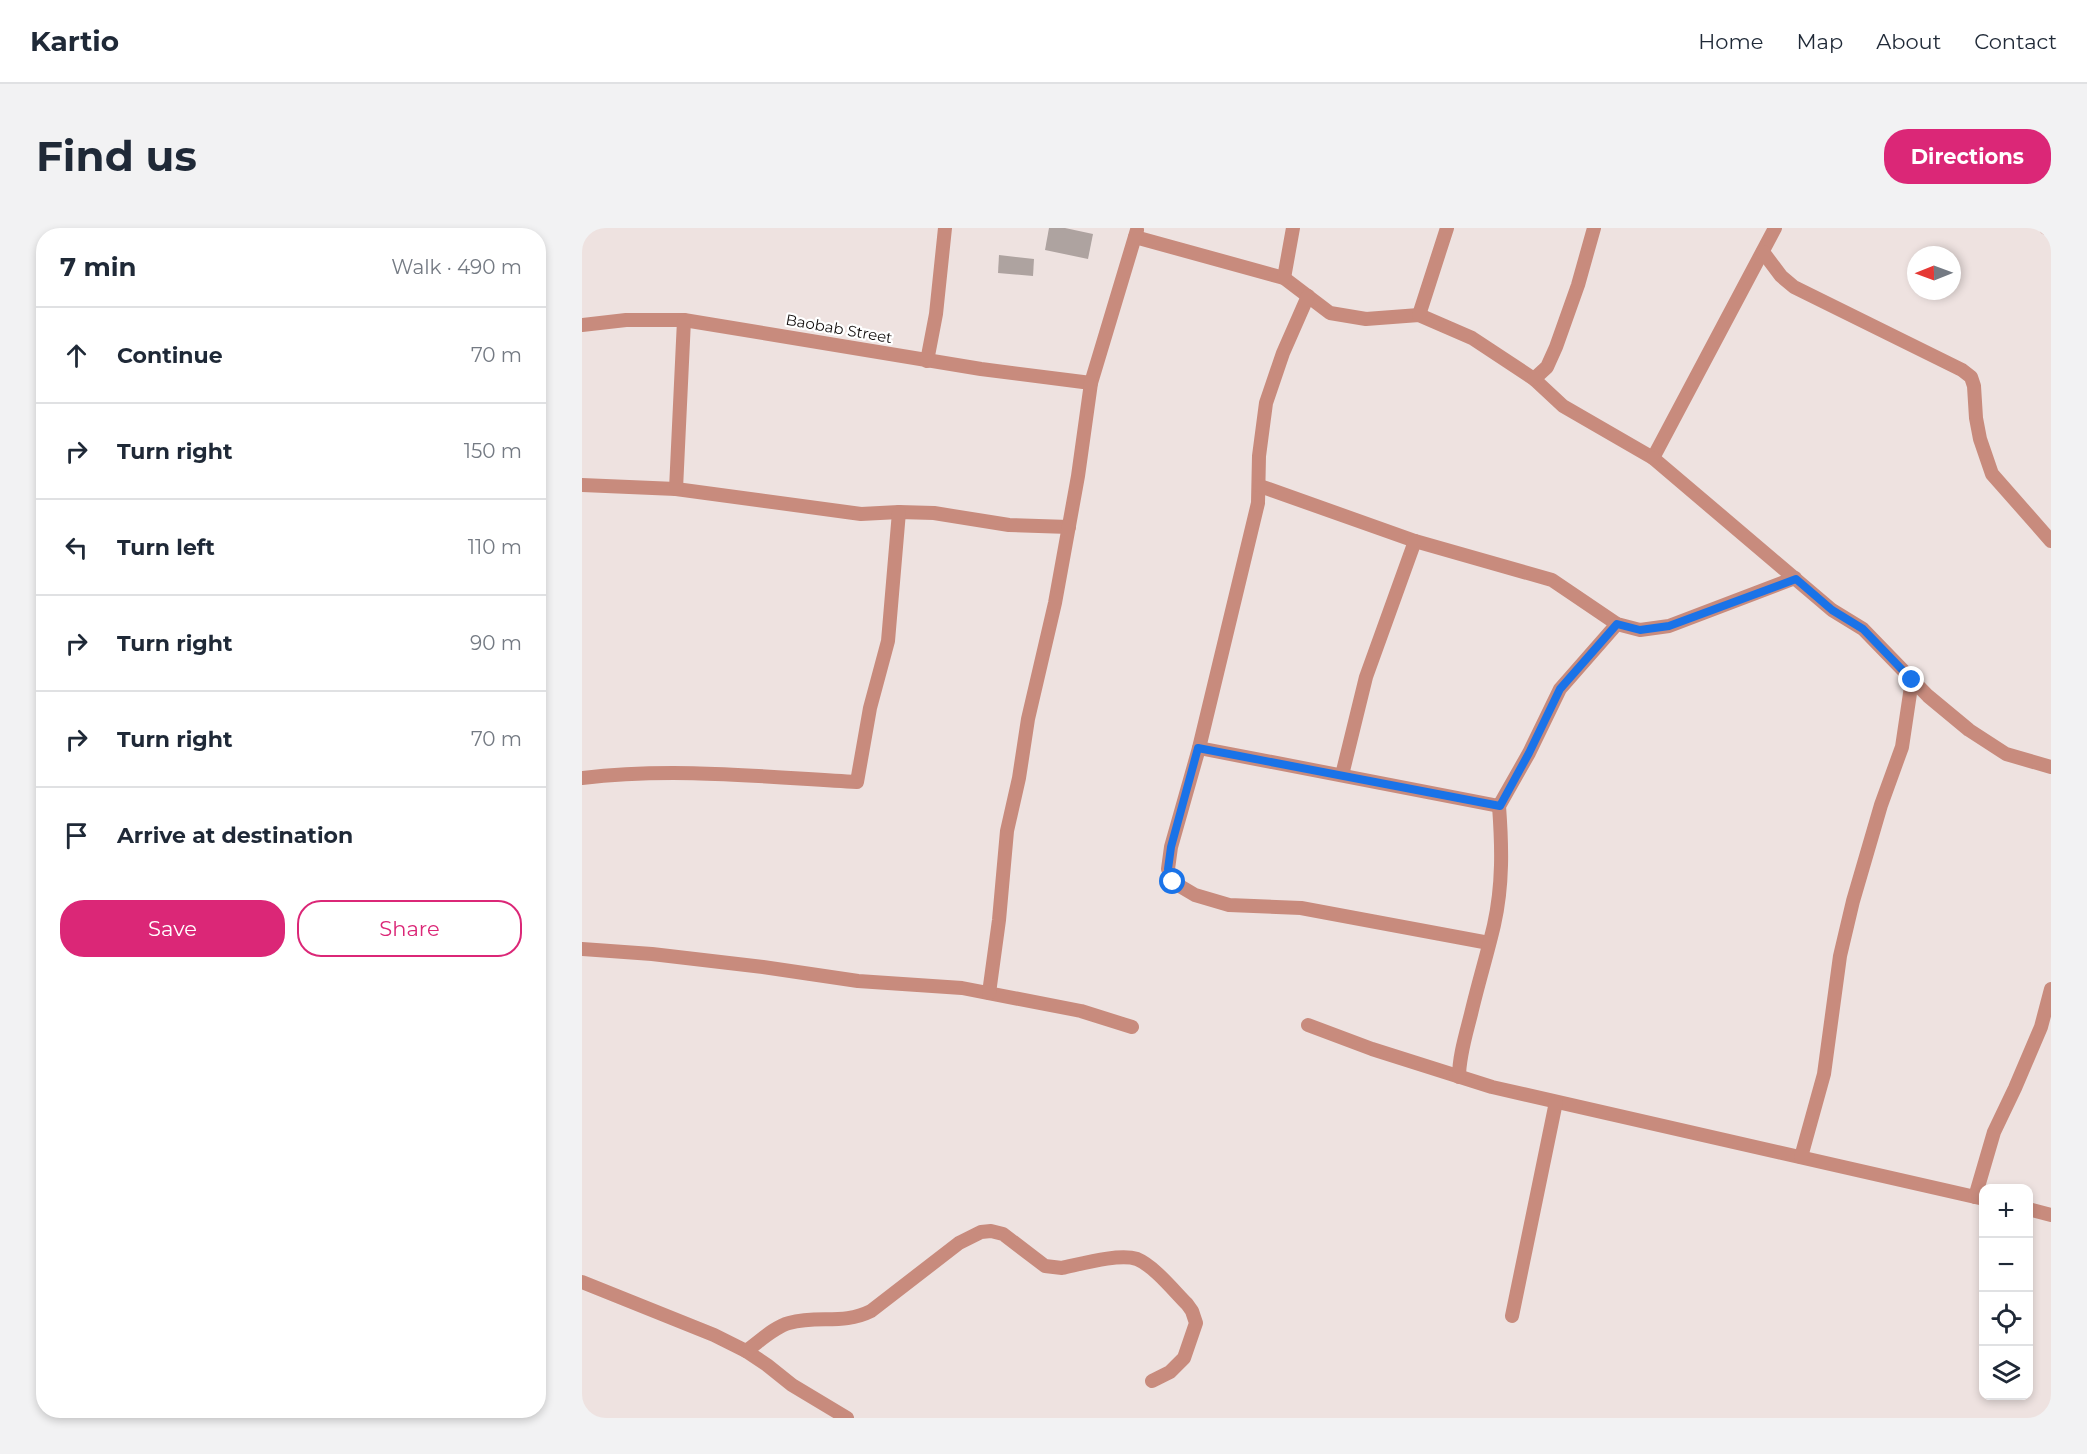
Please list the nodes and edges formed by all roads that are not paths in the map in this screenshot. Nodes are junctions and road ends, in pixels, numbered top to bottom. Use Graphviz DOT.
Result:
graph roads {
  1 [pos="945,228"];
  2 [pos="1293,228"];
  3 [pos="1447,228"];
  4 [pos="1594,228"];
  5 [pos="1775,228"];
  6 [pos="2046,228"];
  7 [pos="2051,230"];
  8 [pos="1136,232"];
  9 [pos="1762,252"];
  10 [pos="1284,278"];
  11 [pos="1308,296"];
  12 [pos="1419,315"];
  13 [pos="684,320"];
  14 [pos="582,325"];
  15 [pos="927,361"];
  16 [pos="1534,379"];
  17 [pos="1091,383"];
  18 [pos="1653,458"];
  19 [pos="582,485"];
  20 [pos="1260,486"];
  21 [pos="676,489"];
  22 [pos="899,512"];
  23 [pos="1069,527"];
  24 [pos="1415,541"];
  25 [pos="2051,541"];
  26 [pos="1796,579"];
  27 [pos="1617,624"];
  28 [pos="1912,680"];
  29 [pos="1198,748"];
  30 [pos="2051,767"];
  31 [pos="1342,775"];
  32 [pos="582,778"];
  33 [pos="1500,806"];
  34 [pos="1489,943"];
  35 [pos="582,949"];
  36 [pos="2051,989"];
  37 [pos="989,993"];
  38 [pos="1308,1025"];
  39 [pos="1132,1027"];
  40 [pos="1459,1077"];
  41 [pos="1556,1102"];
  42 [pos="1801,1156"];
  43 [pos="1982,1184"];
  44 [pos="1979,1198"];
  45 [pos="2033,1210"];
  46 [pos="2051,1215"];
  47 [pos="582,1282"];
  48 [pos="1512,1316"];
  49 [pos="746,1351"];
  50 [pos="1152,1381"];
  51 [pos="847,1418"];
  1 -- 15 [label="street"];
  2 -- 10 [label="street"];
  3 -- 12 [label="street"];
  4 -- 16 [label="street"];
  5 -- 9 [label="street"];
  6 -- 7 [label="street"];
  8 -- 10 [label="street"];
  8 -- 17 [label="street"];
  9 -- 18 [label="street"];
  9 -- 25 [label="street"];
  10 -- 11 [label="street"];
  11 -- 12 [label="street"];
  11 -- 20 [label="street"];
  12 -- 16 [label="street"];
  13 -- 14 [label="street, Baobab Street"];
  13 -- 15 [label="street, Baobab Street"];
  13 -- 21 [label="street"];
  15 -- 17 [label="street, Baobab Street"];
  16 -- 18 [label="street"];
  17 -- 23 [label="street"];
  18 -- 26 [label="street"];
  19 -- 21 [label="street"];
  20 -- 24 [label="street"];
  20 -- 29 [label="street"];
  21 -- 22 [label="street"];
  22 -- 23 [label="street"];
  22 -- 32 [label="street"];
  23 -- 37 [label="street"];
  24 -- 27 [label="street"];
  24 -- 31 [label="street"];
  26 -- 27 [label="street"];
  26 -- 28 [label="street"];
  27 -- 33 [label="street"];
  28 -- 30 [label="street"];
  28 -- 42 [label="street"];
  29 -- 31 [label="street"];
  29 -- 34 [label="street"];
  31 -- 33 [label="street"];
  33 -- 34 [label="street"];
  34 -- 40 [label="street"];
  35 -- 37 [label="street"];
  36 -- 43 [label="street"];
  37 -- 39 [label="street"];
  38 -- 40 [label="street"];
  40 -- 41 [label="street"];
  41 -- 42 [label="street"];
  41 -- 48 [label="street"];
  42 -- 44 [label="street"];
  45 -- 46 [label="street"];
  47 -- 49 [label="street"];
  49 -- 50 [label="street"];
  49 -- 51 [label="street"];
}
